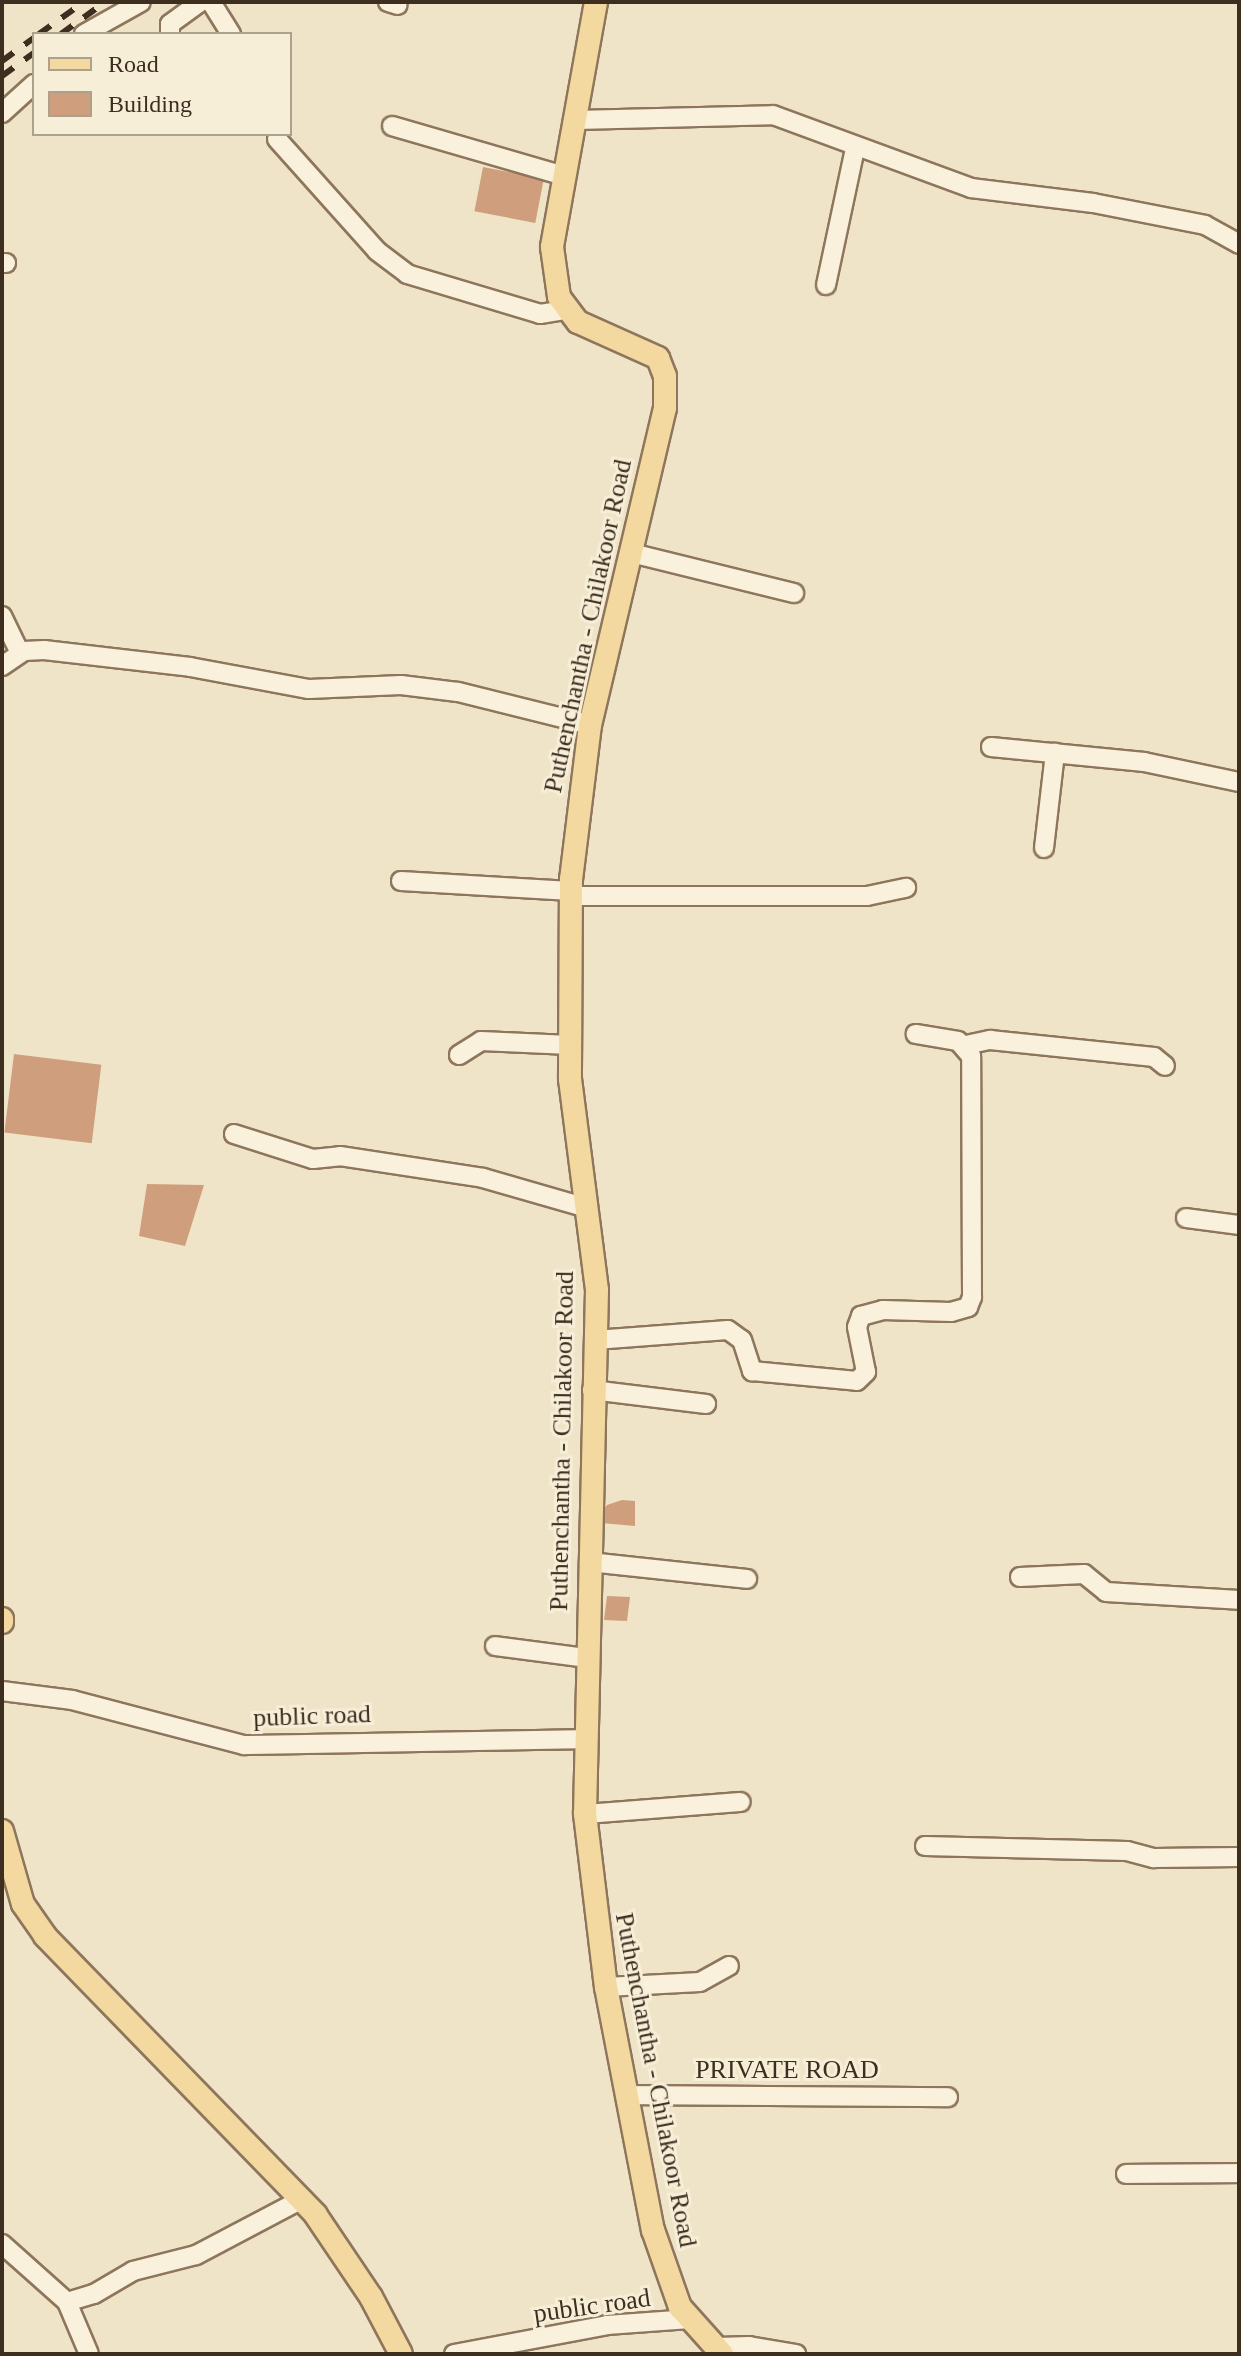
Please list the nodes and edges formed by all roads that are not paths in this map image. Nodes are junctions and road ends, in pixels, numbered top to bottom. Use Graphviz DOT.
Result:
graph roads {
  1 [pos="141,2"];
  2 [pos="200,2"];
  3 [pos="211,2"];
  4 [pos="596,2"];
  5 [pos="88,32"];
  6 [pos="170,32"];
  7 [pos="230,32"];
  8 [pos="32,86"];
  9 [pos="2,113"];
  10 [pos="575,120"];
  11 [pos="392,126"];
  12 [pos="277,139"];
  13 [pos="854,153"];
  14 [pos="564,176"];
  15 [pos="1239,244"];
  16 [pos="826,285"];
  17 [pos="566,310"];
  18 [pos="631,553"];
  19 [pos="794,593"];
  20 [pos="2,616"];
  21 [pos="20,653"];
  22 [pos="2,666"];
  23 [pos="590,725"];
  24 [pos="991,747"];
  25 [pos="1055,753"];
  26 [pos="1239,782"];
  27 [pos="1044,848"];
  28 [pos="401,881"];
  29 [pos="906,888"];
  30 [pos="570,894"];
  31 [pos="916,1034"];
  32 [pos="570,1045"];
  33 [pos="966,1045"];
  34 [pos="459,1055"];
  35 [pos="1165,1066"];
  36 [pos="234,1134"];
  37 [pos="587,1208"];
  38 [pos="1186,1218"];
  39 [pos="1239,1225"];
  40 [pos="595,1340"];
  41 [pos="592,1390"];
  42 [pos="706,1404"];
  43 [pos="589,1562"];
  44 [pos="1020,1577"];
  45 [pos="747,1579"];
  46 [pos="1239,1600"];
  47 [pos="495,1646"];
  48 [pos="586,1658"];
  49 [pos="2,1691"];
  50 [pos="583,1739"];
  51 [pos="741,1802"];
  52 [pos="585,1814"];
  53 [pos="2,1831"];
  54 [pos="925,1846"];
  55 [pos="1239,1857"];
  56 [pos="729,1966"];
  57 [pos="606,1987"];
  58 [pos="626,2095"];
  59 [pos="948,2097"];
  60 [pos="1239,2173"];
  61 [pos="1126,2174"];
  62 [pos="302,2199"];
  63 [pos="2,2244"];
  64 [pos="67,2302"];
  65 [pos="690,2319"];
  66 [pos="720,2350"];
  67 [pos="89,2354"];
  68 [pos="401,2354"];
  69 [pos="454,2354"];
  70 [pos="796,2354"];
  1 -- 5 [label="street"];
  2 -- 6 [label="street"];
  3 -- 7 [label="street"];
  4 -- 10 [label="main road"];
  8 -- 9 [label="street"];
  10 -- 14 [label="main road"];
  10 -- 15 [label="street"];
  11 -- 14 [label="street"];
  12 -- 17 [label="street"];
  13 -- 16 [label="street"];
  14 -- 17 [label="main road"];
  17 -- 18 [label="main road, Puthenchantha - Chilakoor Road"];
  18 -- 19 [label="street"];
  18 -- 23 [label="main road, Puthenchantha - Chilakoor Road"];
  20 -- 21 [label="street"];
  21 -- 22 [label="street"];
  21 -- 23 [label="street"];
  23 -- 30 [label="main road, Puthenchantha - Chilakoor Road"];
  24 -- 25 [label="street"];
  25 -- 26 [label="street"];
  25 -- 27 [label="street"];
  28 -- 30 [label="street"];
  29 -- 30 [label="street"];
  30 -- 32 [label="main road, Puthenchantha - Chilakoor Road"];
  31 -- 33 [label="street"];
  32 -- 34 [label="street"];
  32 -- 37 [label="main road, Puthenchantha - Chilakoor Road"];
  33 -- 35 [label="street"];
  33 -- 40 [label="street"];
  36 -- 37 [label="street"];
  37 -- 40 [label="main road, Puthenchantha - Chilakoor Road"];
  38 -- 39 [label="street"];
  40 -- 41 [label="main road, Puthenchantha - Chilakoor Road"];
  41 -- 42 [label="street"];
  41 -- 43 [label="main road, Puthenchantha - Chilakoor Road"];
  43 -- 45 [label="street"];
  43 -- 48 [label="main road, Puthenchantha - Chilakoor Road"];
  44 -- 46 [label="street"];
  47 -- 48 [label="street"];
  48 -- 50 [label="main road, Puthenchantha - Chilakoor Road"];
  49 -- 50 [label="street, public road"];
  50 -- 52 [label="main road, Puthenchantha - Chilakoor Road"];
  51 -- 52 [label="street"];
  52 -- 57 [label="main road, Puthenchantha - Chilakoor Road"];
  53 -- 62 [label="main road"];
  54 -- 55 [label="street"];
  56 -- 57 [label="street"];
  57 -- 58 [label="main road, Puthenchantha - Chilakoor Road"];
  58 -- 59 [label="street, PRIVATE ROAD"];
  58 -- 65 [label="main road, Puthenchantha - Chilakoor Road"];
  60 -- 61 [label="street"];
  62 -- 64 [label="street"];
  62 -- 68 [label="main road"];
  63 -- 64 [label="street"];
  64 -- 67 [label="street"];
  65 -- 66 [label="main road, Puthenchantha - Chilakoor Road"];
  65 -- 69 [label="street, public road"];
  66 -- 70 [label="street"];
}
